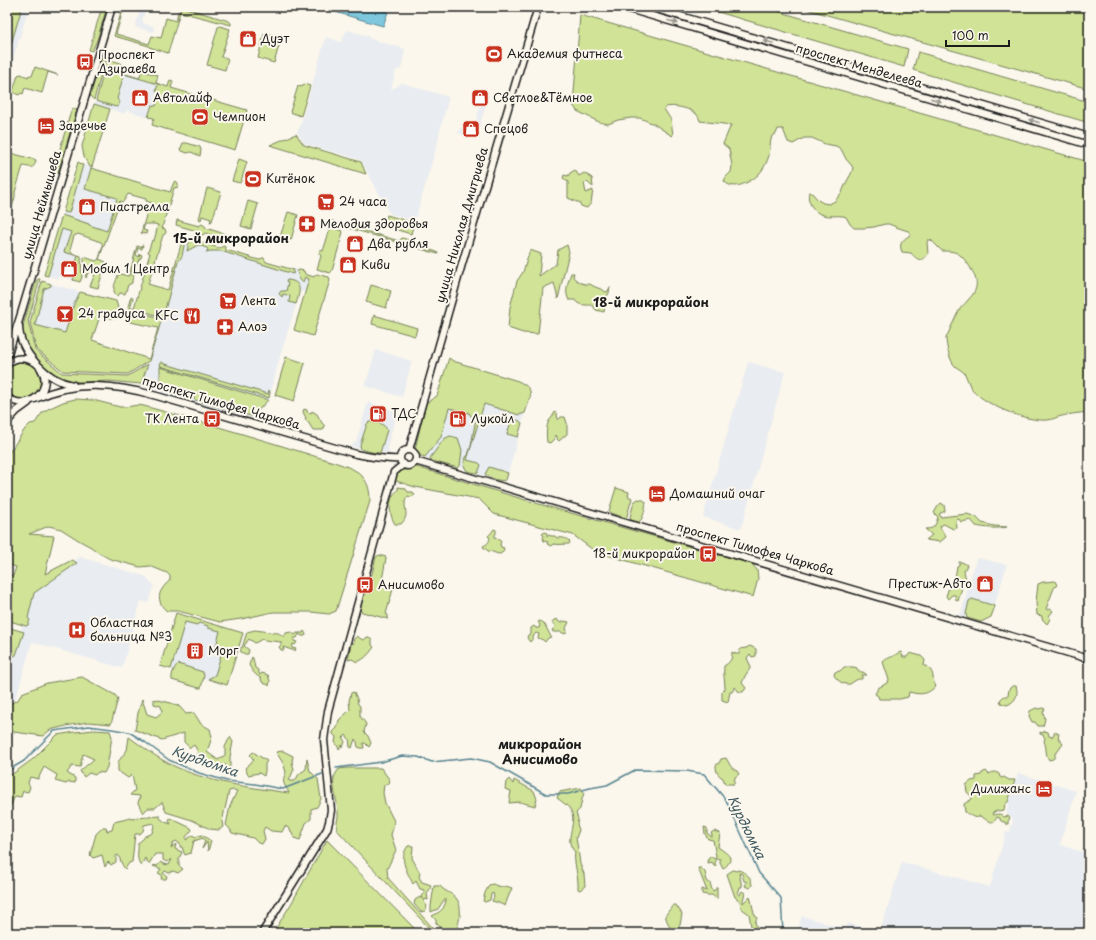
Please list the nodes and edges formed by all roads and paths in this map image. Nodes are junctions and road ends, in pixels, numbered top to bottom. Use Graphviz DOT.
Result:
graph roads {
  1 [pos="112,7"];
  2 [pos="538,7"];
  3 [pos="622,7"];
  4 [pos="650,7"];
  5 [pos="901,81"];
  6 [pos="898,89"];
  7 [pos="1089,137"];
  8 [pos="1089,145"];
  9 [pos="20,317"];
  10 [pos="7,357"];
  11 [pos="7,364"];
  12 [pos="38,365"];
  13 [pos="82,386"];
  14 [pos="7,397"];
  15 [pos="33,400"];
  16 [pos="7,422"];
  17 [pos="409,450"];
  18 [pos="415,461"];
  19 [pos="402,462"];
  20 [pos="1089,659"];
  21 [pos="262,933"];
  1 -- 9 [label="main road, улица Неймышева"];
  2 -- 17 [label="main road, улица Николая Дмитриева"];
  3 -- 6 [label="main road, проспект Менделеева, one-way"];
  5 -- 4 [label="main road, проспект Менделеева, one-way"];
  5 -- 6 [label="main road"];
  7 -- 5 [label="main road, проспект Менделеева, one-way"];
  6 -- 8 [label="main road, проспект Менделеева, one-way"];
  9 -- 10 [label="main road"];
  9 -- 12 [label="main road"];
  11 -- 12 [label="main road"];
  12 -- 13 [label="main road"];
  12 -- 15 [label="main road"];
  13 -- 15 [label="main road, проспект Тимофея Чаркова"];
  13 -- 19 [label="main road, проспект Тимофея Чаркова"];
  14 -- 15 [label="main road"];
  15 -- 16 [label="main road"];
  17 -- 18 [label="main road"];
  17 -- 19 [label="main road"];
  18 -- 19 [label="main road"];
  18 -- 20 [label="main road, проспект Тимофея Чаркова"];
  19 -- 21 [label="main road"];
}
